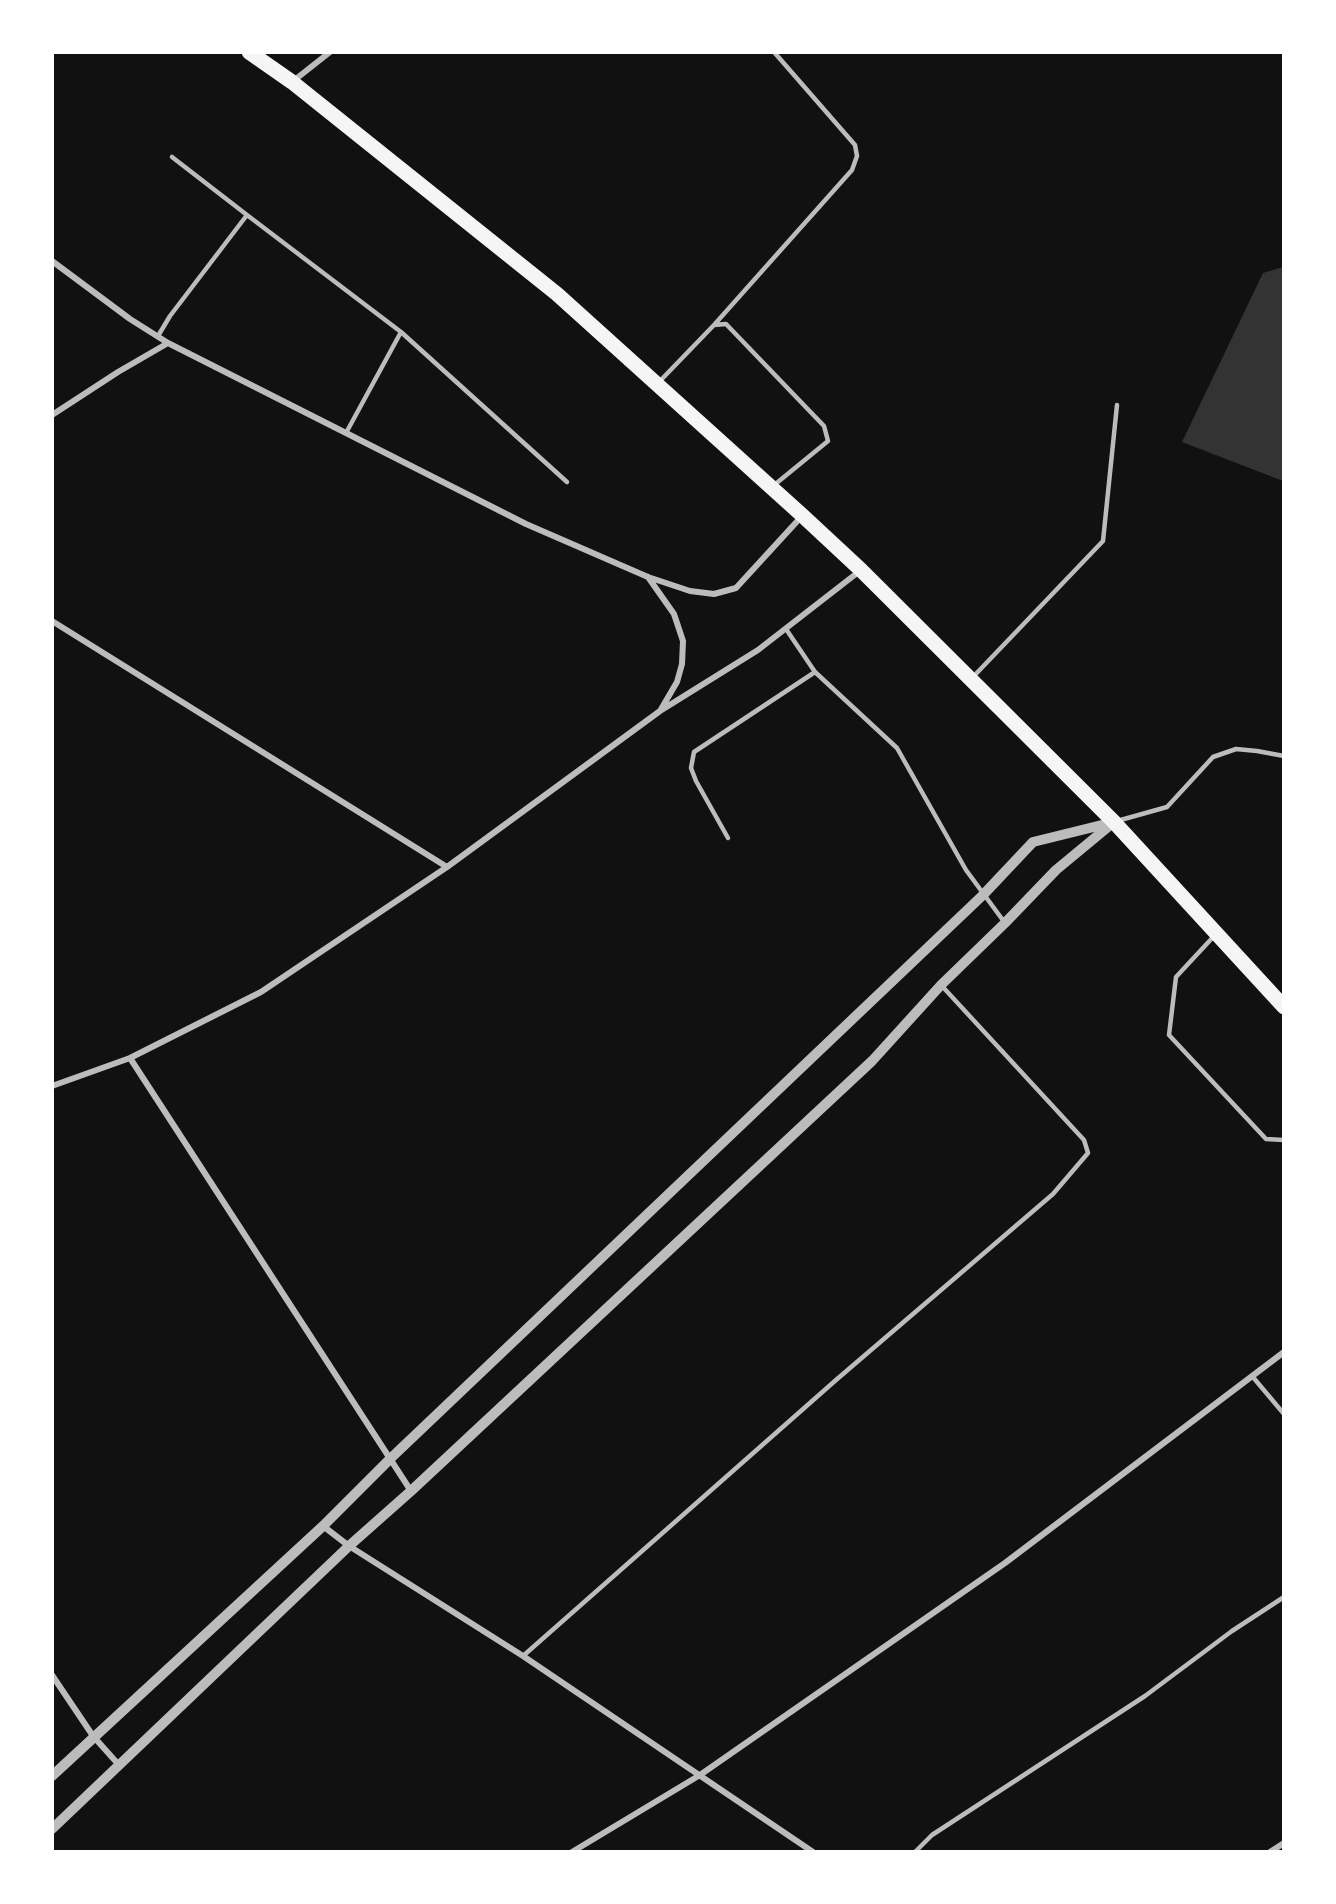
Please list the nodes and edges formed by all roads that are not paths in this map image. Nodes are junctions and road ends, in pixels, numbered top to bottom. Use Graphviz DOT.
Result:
graph roads {
  1 [pos="249,52"];
  2 [pos="330,52"];
  3 [pos="774,52"];
  4 [pos="292,82"];
  5 [pos="172,157"];
  6 [pos="247,215"];
  7 [pos="52,261"];
  8 [pos="714,325"];
  9 [pos="401,332"];
  10 [pos="158,336"];
  11 [pos="168,343"];
  12 [pos="657,384"];
  13 [pos="1117,405"];
  14 [pos="52,415"];
  15 [pos="346,433"];
  16 [pos="567,482"];
  17 [pos="771,487"];
  18 [pos="803,516"];
  19 [pos="861,570"];
  20 [pos="648,577"];
  21 [pos="52,621"];
  22 [pos="786,628"];
  23 [pos="815,672"];
  24 [pos="970,680"];
  25 [pos="660,711"];
  26 [pos="1284,756"];
  27 [pos="1114,822"];
  28 [pos="728,838"];
  29 [pos="447,867"];
  30 [pos="983,895"];
  31 [pos="1005,923"];
  32 [pos="1215,935"];
  33 [pos="941,985"];
  34 [pos="1284,1006"];
  35 [pos="130,1058"];
  36 [pos="52,1086"];
  37 [pos="1284,1140"];
  38 [pos="1284,1352"];
  39 [pos="1252,1376"];
  40 [pos="1284,1414"];
  41 [pos="392,1458"];
  42 [pos="411,1491"];
  43 [pos="323,1526"];
  44 [pos="349,1546"];
  45 [pos="1284,1597"];
  46 [pos="523,1656"];
  47 [pos="52,1675"];
  48 [pos="93,1736"];
  49 [pos="120,1766"];
  50 [pos="700,1774"];
  51 [pos="52,1776"];
  52 [pos="52,1829"];
  53 [pos="1284,1843"];
  54 [pos="572,1851"];
  55 [pos="813,1851"];
  56 [pos="915,1851"];
  57 [pos="1270,1851"];
  1 -- 4 [label="main road"];
  2 -- 4 [label="street"];
  3 -- 8 [label="lane"];
  4 -- 12 [label="main road"];
  5 -- 6 [label="lane"];
  6 -- 9 [label="lane"];
  6 -- 10 [label="lane"];
  7 -- 10 [label="street"];
  8 -- 12 [label="lane"];
  8 -- 17 [label="lane"];
  9 -- 15 [label="lane"];
  9 -- 16 [label="lane"];
  10 -- 11 [label="street"];
  11 -- 14 [label="street"];
  11 -- 15 [label="street"];
  12 -- 17 [label="main road"];
  13 -- 24 [label="lane"];
  15 -- 20 [label="street"];
  17 -- 18 [label="main road"];
  18 -- 19 [label="main road"];
  18 -- 20 [label="street"];
  19 -- 22 [label="street"];
  19 -- 24 [label="main road"];
  20 -- 25 [label="street"];
  21 -- 29 [label="street"];
  22 -- 23 [label="lane"];
  22 -- 25 [label="street"];
  23 -- 28 [label="lane"];
  23 -- 30 [label="lane"];
  24 -- 27 [label="main road"];
  25 -- 29 [label="street"];
  26 -- 27 [label="lane"];
  27 -- 30 [label="street"];
  27 -- 31 [label="street"];
  27 -- 32 [label="main road"];
  29 -- 35 [label="street"];
  30 -- 31 [label="lane"];
  30 -- 41 [label="street"];
  31 -- 33 [label="street"];
  32 -- 34 [label="main road"];
  32 -- 37 [label="lane"];
  33 -- 42 [label="street"];
  33 -- 46 [label="lane"];
  35 -- 36 [label="street"];
  35 -- 41 [label="street"];
  38 -- 39 [label="street"];
  39 -- 40 [label="lane"];
  39 -- 50 [label="street"];
  41 -- 42 [label="street"];
  41 -- 43 [label="street"];
  42 -- 44 [label="street"];
  43 -- 44 [label="street"];
  43 -- 48 [label="street"];
  44 -- 46 [label="street"];
  44 -- 49 [label="street"];
  45 -- 56 [label="lane"];
  46 -- 50 [label="street"];
  47 -- 48 [label="street"];
  48 -- 49 [label="street"];
  48 -- 51 [label="street"];
  49 -- 52 [label="street"];
  50 -- 54 [label="street"];
  50 -- 55 [label="street"];
  53 -- 57 [label="street"];
}
